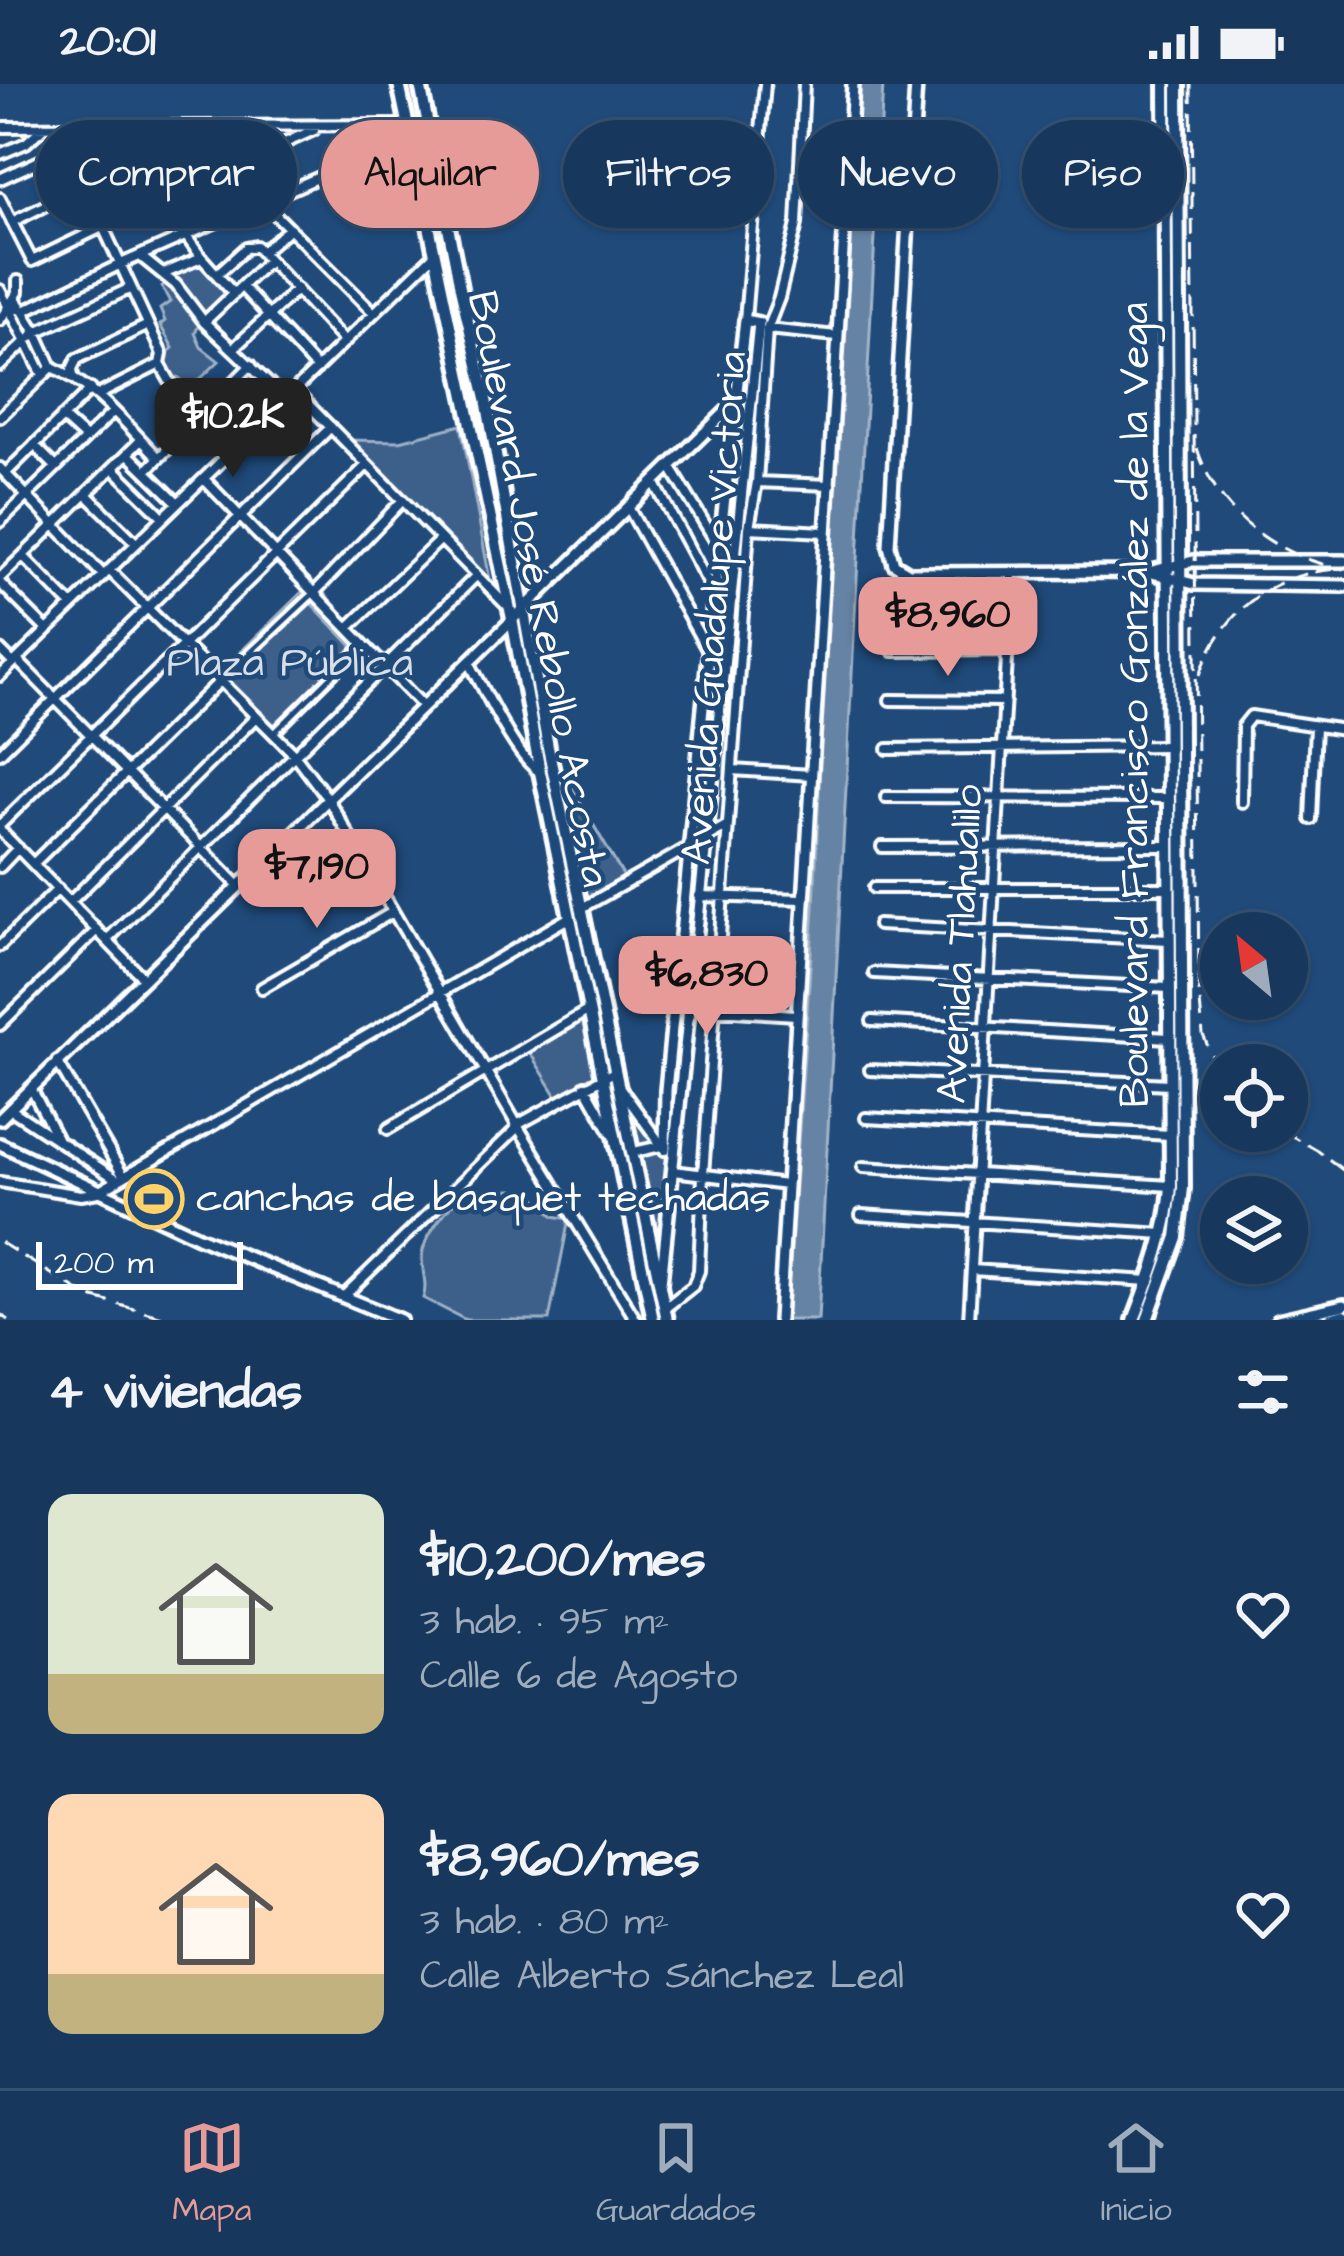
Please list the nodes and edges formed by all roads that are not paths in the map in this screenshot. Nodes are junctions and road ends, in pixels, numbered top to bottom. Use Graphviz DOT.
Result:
graph roads {
  1 [pos="399,84"];
  2 [pos="420,84"];
  3 [pos="765,84"];
  4 [pos="804,84"];
  5 [pos="853,84"];
  6 [pos="916,84"];
  7 [pos="1165,84"];
  8 [pos="1178,84"];
  9 [pos="407,120"];
  10 [pos="803,120"];
  11 [pos="851,120"];
  12 [pos="1169,120"];
  13 [pos="1175,120"];
  14 [pos="36,126"];
  15 [pos="0,127"];
  16 [pos="297,127"];
  17 [pos="320,127"];
  18 [pos="36,134"];
  19 [pos="297,138"];
  20 [pos="0,154"];
  21 [pos="36,163"];
  22 [pos="0,179"];
  23 [pos="1,203"];
  24 [pos="798,210"];
  25 [pos="36,211"];
  26 [pos="12,222"];
  27 [pos="103,228"];
  28 [pos="182,228"];
  29 [pos="204,228"];
  30 [pos="431,228"];
  31 [pos="845,228"];
  32 [pos="1173,228"];
  33 [pos="290,229"];
  34 [pos="186,236"];
  35 [pos="436,253"];
  36 [pos="140,256"];
  37 [pos="266,256"];
  38 [pos="201,257"];
  39 [pos="121,264"];
  40 [pos="164,274"];
  41 [pos="217,274"];
  42 [pos="18,280"];
  43 [pos="131,288"];
  44 [pos="297,289"];
  45 [pos="460,289"];
  46 [pos="0,290"];
  47 [pos="238,291"];
  48 [pos="12,303"];
  49 [pos="22,310"];
  50 [pos="374,313"];
  51 [pos="268,315"];
  52 [pos="0,320"];
  53 [pos="745,320"];
  54 [pos="204,322"];
  55 [pos="148,325"];
  56 [pos="763,326"];
  57 [pos="36,332"];
  58 [pos="837,336"];
  59 [pos="27,341"];
  60 [pos="345,341"];
  61 [pos="234,348"];
  62 [pos="161,362"];
  63 [pos="251,365"];
  64 [pos="0,366"];
  65 [pos="52,367"];
  66 [pos="460,368"];
  67 [pos="317,369"];
  68 [pos="43,375"];
  69 [pos="73,376"];
  70 [pos="295,391"];
  71 [pos="94,392"];
  72 [pos="176,392"];
  73 [pos="285,400"];
  74 [pos="734,404"];
  75 [pos="750,404"];
  76 [pos="488,407"];
  77 [pos="114,411"];
  78 [pos="0,417"];
  79 [pos="62,417"];
  80 [pos="331,427"];
  81 [pos="86,438"];
  82 [pos="141,440"];
  83 [pos="34,445"];
  84 [pos="128,453"];
  85 [pos="159,458"];
  86 [pos="367,465"];
  87 [pos="670,466"];
  88 [pos="56,467"];
  89 [pos="113,468"];
  90 [pos="3,471"];
  91 [pos="146,471"];
  92 [pos="204,478"];
  93 [pos="654,482"];
  94 [pos="757,482"];
  95 [pos="830,484"];
  96 [pos="86,494"];
  97 [pos="27,495"];
  98 [pos="402,501"];
  99 [pos="178,503"];
  100 [pos="628,507"];
  101 [pos="240,516"];
  102 [pos="163,518"];
  103 [pos="0,521"];
  104 [pos="55,524"];
  105 [pos="749,527"];
  106 [pos="825,532"];
  107 [pos="440,540"];
  108 [pos="136,544"];
  109 [pos="721,550"];
  110 [pos="276,554"];
  111 [pos="22,556"];
  112 [pos="1344,561"];
  113 [pos="1012,572"];
  114 [pos="106,573"];
  115 [pos="1174,573"];
  116 [pos="476,576"];
  117 [pos="0,580"];
  118 [pos="1344,586"];
  119 [pos="314,593"];
  120 [pos="714,594"];
  121 [pos="732,598"];
  122 [pos="71,606"];
  123 [pos="147,608"];
  124 [pos="524,608"];
  125 [pos="511,614"];
  126 [pos="348,628"];
  127 [pos="47,630"];
  128 [pos="185,644"];
  129 [pos="364,644"];
  130 [pos="0,650"];
  131 [pos="1008,650"];
  132 [pos="893,651"];
  133 [pos="709,653"];
  134 [pos="15,662"];
  135 [pos="469,662"];
  136 [pos="384,666"];
  137 [pos="0,676"];
  138 [pos="220,681"];
  139 [pos="56,698"];
  140 [pos="890,700"];
  141 [pos="1005,701"];
  142 [pos="424,706"];
  143 [pos="256,716"];
  144 [pos="1315,726"];
  145 [pos="1344,730"];
  146 [pos="273,734"];
  147 [pos="92,735"];
  148 [pos="1169,746"];
  149 [pos="1002,748"];
  150 [pos="888,749"];
  151 [pos="0,753"];
  152 [pos="294,754"];
  153 [pos="732,770"];
  154 [pos="127,772"];
  155 [pos="540,772"];
  156 [pos="811,775"];
  157 [pos="886,797"];
  158 [pos="999,797"];
  159 [pos="1169,798"];
  160 [pos="328,800"];
  161 [pos="1242,802"];
  162 [pos="163,809"];
  163 [pos="1311,818"];
  164 [pos="727,826"];
  165 [pos="0,828"];
  166 [pos="706,838"];
  167 [pos="690,845"];
  168 [pos="997,846"];
  169 [pos="1169,846"];
  170 [pos="201,847"];
  171 [pos="882,847"];
  172 [pos="18,848"];
  173 [pos="34,865"];
  174 [pos="0,867"];
  175 [pos="239,886"];
  176 [pos="994,887"];
  177 [pos="874,888"];
  178 [pos="1169,888"];
  179 [pos="58,890"];
  180 [pos="699,896"];
  181 [pos="723,897"];
  182 [pos="803,899"];
  183 [pos="70,902"];
  184 [pos="393,912"];
  185 [pos="576,913"];
  186 [pos="878,925"];
  187 [pos="97,930"];
  188 [pos="992,931"];
  189 [pos="106,940"];
  190 [pos="1169,940"];
  191 [pos="0,946"];
  192 [pos="678,968"];
  193 [pos="874,973"];
  194 [pos="693,976"];
  195 [pos="144,979"];
  196 [pos="989,979"];
  197 [pos="262,988"];
  198 [pos="1169,988"];
  199 [pos="440,993"];
  200 [pos="687,1008"];
  201 [pos="590,1010"];
  202 [pos="715,1010"];
  203 [pos="796,1015"];
  204 [pos="872,1021"];
  205 [pos="0,1024"];
  206 [pos="986,1028"];
  207 [pos="1168,1038"];
  208 [pos="58,1061"];
  209 [pos="870,1070"];
  210 [pos="486,1071"];
  211 [pos="616,1071"];
  212 [pos="983,1076"];
  213 [pos="602,1077"];
  214 [pos="1170,1084"];
  215 [pos="585,1086"];
  216 [pos="30,1088"];
  217 [pos="620,1088"];
  218 [pos="8,1108"];
  219 [pos="0,1118"];
  220 [pos="866,1118"];
  221 [pos="981,1124"];
  222 [pos="517,1125"];
  223 [pos="388,1130"];
  224 [pos="1177,1136"];
  225 [pos="57,1140"];
  226 [pos="617,1143"];
  227 [pos="0,1144"];
  228 [pos="666,1151"];
  229 [pos="634,1152"];
  230 [pos="863,1167"];
  231 [pos="673,1172"];
  232 [pos="978,1174"];
  233 [pos="703,1175"];
  234 [pos="121,1179"];
  235 [pos="0,1182"];
  236 [pos="79,1182"];
  237 [pos="786,1185"];
  238 [pos="1171,1186"];
  239 [pos="98,1192"];
  240 [pos="70,1194"];
  241 [pos="861,1215"];
  242 [pos="975,1222"];
  243 [pos="1164,1234"];
  244 [pos="972,1270"];
  245 [pos="1150,1280"];
  246 [pos="661,1286"];
  247 [pos="344,1296"];
  248 [pos="1344,1305"];
  249 [pos="666,1314"];
  250 [pos="1344,1316"];
  251 [pos="400,1320"];
  252 [pos="636,1320"];
  253 [pos="653,1320"];
  254 [pos="779,1320"];
  255 [pos="970,1320"];
  256 [pos="1134,1320"];
  257 [pos="1147,1320"];
  258 [pos="1278,1320"];
  259 [pos="1330,1320"];
  1 -- 9 [label="main road, Boulevard José Rebollo Acosta"];
  2 -- 45 [label="main road, Boulevard José Rebollo Acosta"];
  3 -- 53 [label="street"];
  4 -- 10 [label="street, Avenida Guadalupe Victoria"];
  5 -- 11 [label="street"];
  6 -- 113 [label="street"];
  7 -- 12 [label="main road, Boulevard Francisco González de la Vega"];
  8 -- 13 [label="main road, Boulevard Francisco González de la Vega"];
  14 -- 15 [label="street"];
  16 -- 17 [label="street"];
  17 -- 19 [label="street"];
  18 -- 20 [label="street"];
  21 -- 22 [label="street"];
  23 -- 26 [label="street"];
  24 -- 56 [label="street, Avenida Guadalupe Victoria"];
  25 -- 26 [label="street"];
  26 -- 27 [label="street"];
  27 -- 39 [label="street"];
  28 -- 34 [label="street"];
  29 -- 34 [label="street"];
  30 -- 35 [label="main road, Boulevard José Rebollo Acosta"];
  31 -- 58 [label="street"];
  32 -- 115 [label="main road, Boulevard Francisco González de la Vega"];
  33 -- 37 [label="street"];
  33 -- 50 [label="street"];
  34 -- 36 [label="street"];
  34 -- 38 [label="street"];
  35 -- 45 [label="main road"];
  35 -- 50 [label="street"];
  35 -- 66 [label="main road, Boulevard José Rebollo Acosta"];
  36 -- 39 [label="street"];
  36 -- 40 [label="street"];
  37 -- 41 [label="street"];
  37 -- 44 [label="street"];
  37 -- 47 [label="street"];
  38 -- 40 [label="street"];
  38 -- 41 [label="street"];
  39 -- 43 [label="street"];
  39 -- 49 [label="street"];
  40 -- 54 [label="street"];
  41 -- 47 [label="street"];
  42 -- 48 [label="street"];
  43 -- 55 [label="street"];
  43 -- 57 [label="street"];
  44 -- 51 [label="street"];
  44 -- 60 [label="street"];
  45 -- 76 [label="main road, Boulevard José Rebollo Acosta"];
  46 -- 48 [label="street"];
  47 -- 51 [label="street"];
  47 -- 54 [label="street"];
  48 -- 49 [label="street"];
  48 -- 52 [label="street"];
  48 -- 59 [label="street"];
  49 -- 57 [label="street"];
  50 -- 60 [label="street"];
  51 -- 61 [label="street"];
  51 -- 67 [label="street"];
  53 -- 56 [label="street"];
  53 -- 74 [label="street"];
  54 -- 61 [label="street"];
  55 -- 62 [label="street"];
  55 -- 69 [label="street"];
  56 -- 58 [label="street"];
  56 -- 75 [label="street"];
  56 -- 94 [label="street, Avenida Guadalupe Victoria"];
  57 -- 59 [label="street"];
  57 -- 65 [label="street"];
  58 -- 95 [label="street"];
  59 -- 64 [label="street"];
  59 -- 68 [label="street"];
  60 -- 67 [label="street"];
  61 -- 63 [label="street"];
  62 -- 71 [label="street"];
  62 -- 72 [label="street"];
  63 -- 73 [label="street"];
  63 -- 85 [label="street"];
  65 -- 68 [label="street"];
  65 -- 69 [label="street"];
  66 -- 76 [label="main road"];
  66 -- 125 [label="main road, Boulevard José Rebollo Acosta"];
  67 -- 70 [label="street"];
  68 -- 78 [label="street"];
  69 -- 71 [label="street"];
  70 -- 73 [label="street"];
  70 -- 80 [label="street"];
  71 -- 77 [label="street"];
  71 -- 79 [label="street"];
  73 -- 92 [label="street"];
  74 -- 75 [label="street"];
  74 -- 87 [label="street"];
  74 -- 109 [label="street"];
  75 -- 121 [label="street"];
  76 -- 124 [label="main road, Boulevard José Rebollo Acosta"];
  77 -- 81 [label="street"];
  77 -- 82 [label="street"];
  79 -- 81 [label="street"];
  79 -- 83 [label="street"];
  80 -- 86 [label="street"];
  80 -- 101 [label="street"];
  81 -- 88 [label="street"];
  82 -- 84 [label="street"];
  82 -- 85 [label="street"];
  83 -- 88 [label="street"];
  83 -- 90 [label="street"];
  84 -- 89 [label="street"];
  84 -- 91 [label="street"];
  85 -- 91 [label="street"];
  86 -- 98 [label="street"];
  86 -- 110 [label="street"];
  87 -- 93 [label="street"];
  87 -- 109 [label="street"];
  88 -- 97 [label="street"];
  89 -- 96 [label="street"];
  89 -- 102 [label="street"];
  90 -- 97 [label="street"];
  91 -- 99 [label="street"];
  92 -- 99 [label="street"];
  92 -- 101 [label="street"];
  93 -- 100 [label="street"];
  93 -- 120 [label="street"];
  94 -- 95 [label="street"];
  94 -- 105 [label="street, Avenida Guadalupe Victoria"];
  95 -- 106 [label="street"];
  96 -- 104 [label="street"];
  96 -- 108 [label="street"];
  97 -- 103 [label="street"];
  97 -- 104 [label="street"];
  98 -- 107 [label="street"];
  98 -- 119 [label="street"];
  99 -- 102 [label="street"];
  100 -- 124 [label="street"];
  100 -- 133 [label="street"];
  101 -- 110 [label="street"];
  101 -- 123 [label="street"];
  102 -- 108 [label="street"];
  104 -- 111 [label="street"];
  104 -- 114 [label="street"];
  105 -- 106 [label="street"];
  105 -- 153 [label="street, Avenida Guadalupe Victoria"];
  106 -- 156 [label="street"];
  107 -- 116 [label="street"];
  107 -- 126 [label="street"];
  108 -- 114 [label="street"];
  109 -- 120 [label="street"];
  110 -- 119 [label="street"];
  110 -- 128 [label="street"];
  111 -- 117 [label="street"];
  111 -- 122 [label="street"];
  112 -- 115 [label="street"];
  113 -- 115 [label="street"];
  113 -- 131 [label="street, Avenida Tlahualilo"];
  114 -- 122 [label="street"];
  114 -- 123 [label="street"];
  115 -- 118 [label="street"];
  115 -- 148 [label="main road, Boulevard Francisco González de la Vega"];
  115 -- 224 [label="main road, Boulevard Francisco González de la Vega"];
  116 -- 125 [label="street"];
  116 -- 136 [label="street"];
  117 -- 127 [label="street"];
  119 -- 126 [label="street"];
  119 -- 138 [label="street"];
  120 -- 121 [label="street"];
  120 -- 133 [label="street"];
  121 -- 166 [label="street"];
  122 -- 127 [label="street"];
  123 -- 128 [label="street"];
  123 -- 139 [label="street"];
  124 -- 125 [label="street"];
  124 -- 185 [label="main road, Boulevard José Rebollo Acosta"];
  125 -- 135 [label="street"];
  125 -- 155 [label="main road, Boulevard José Rebollo Acosta"];
  126 -- 129 [label="street"];
  127 -- 134 [label="street"];
  128 -- 138 [label="street"];
  128 -- 147 [label="street"];
  129 -- 136 [label="street"];
  129 -- 146 [label="street"];
  130 -- 134 [label="street"];
  131 -- 132 [label="street"];
  131 -- 141 [label="street, Avenida Tlahualilo"];
  133 -- 167 [label="street"];
  134 -- 137 [label="street"];
  134 -- 139 [label="street"];
  135 -- 142 [label="street"];
  135 -- 155 [label="street"];
  136 -- 142 [label="street"];
  136 -- 152 [label="street"];
  138 -- 143 [label="street"];
  138 -- 154 [label="street"];
  139 -- 147 [label="street"];
  139 -- 151 [label="street"];
  140 -- 141 [label="street"];
  141 -- 149 [label="street, Avenida Tlahualilo"];
  142 -- 160 [label="street"];
  143 -- 146 [label="street"];
  143 -- 162 [label="street"];
  144 -- 145 [label="street"];
  144 -- 161 [label="street"];
  144 -- 163 [label="street"];
  146 -- 152 [label="street"];
  147 -- 154 [label="street"];
  147 -- 165 [label="street"];
  148 -- 149 [label="street"];
  148 -- 159 [label="main road, Boulevard Francisco González de la Vega"];
  149 -- 150 [label="street"];
  149 -- 158 [label="street, Avenida Tlahualilo"];
  152 -- 160 [label="street"];
  152 -- 170 [label="street"];
  153 -- 156 [label="street"];
  153 -- 164 [label="street, Avenida Guadalupe Victoria"];
  154 -- 162 [label="street"];
  154 -- 173 [label="street"];
  155 -- 185 [label="main road, Boulevard José Rebollo Acosta"];
  156 -- 182 [label="street"];
  157 -- 158 [label="street"];
  158 -- 159 [label="street"];
  158 -- 168 [label="street, Avenida Tlahualilo"];
  159 -- 169 [label="main road, Boulevard Francisco González de la Vega"];
  160 -- 175 [label="street"];
  160 -- 184 [label="street"];
  162 -- 170 [label="street"];
  162 -- 183 [label="street"];
  164 -- 166 [label="street"];
  164 -- 181 [label="street, Avenida Guadalupe Victoria"];
  165 -- 172 [label="street"];
  166 -- 167 [label="street"];
  166 -- 180 [label="street"];
  167 -- 185 [label="street"];
  167 -- 192 [label="street"];
  168 -- 169 [label="street"];
  168 -- 171 [label="street"];
  168 -- 176 [label="street, Avenida Tlahualilo"];
  169 -- 178 [label="main road, Boulevard Francisco González de la Vega"];
  170 -- 175 [label="street"];
  170 -- 189 [label="street"];
  172 -- 173 [label="street"];
  172 -- 174 [label="street"];
  173 -- 179 [label="street"];
  175 -- 195 [label="street"];
  176 -- 177 [label="street"];
  176 -- 178 [label="street"];
  176 -- 188 [label="street, Avenida Tlahualilo"];
  178 -- 190 [label="main road, Boulevard Francisco González de la Vega"];
  179 -- 183 [label="street"];
  179 -- 191 [label="street"];
  180 -- 181 [label="street"];
  180 -- 194 [label="street"];
  181 -- 182 [label="street"];
  181 -- 202 [label="street, Avenida Guadalupe Victoria"];
  182 -- 203 [label="street"];
  183 -- 187 [label="street"];
  184 -- 197 [label="street"];
  184 -- 199 [label="street"];
  185 -- 199 [label="street"];
  185 -- 201 [label="main road, Boulevard José Rebollo Acosta"];
  185 -- 211 [label="main road"];
  186 -- 188 [label="street"];
  187 -- 189 [label="street"];
  187 -- 205 [label="street"];
  188 -- 190 [label="street"];
  188 -- 196 [label="street, Avenida Tlahualilo"];
  189 -- 195 [label="street"];
  190 -- 198 [label="main road, Boulevard Francisco González de la Vega"];
  192 -- 194 [label="street"];
  192 -- 228 [label="street"];
  193 -- 196 [label="street"];
  194 -- 200 [label="street"];
  195 -- 208 [label="street"];
  196 -- 198 [label="street"];
  196 -- 206 [label="street, Avenida Tlahualilo"];
  198 -- 207 [label="main road, Boulevard Francisco González de la Vega"];
  199 -- 210 [label="street"];
  199 -- 234 [label="street"];
  200 -- 202 [label="street"];
  200 -- 228 [label="street"];
  201 -- 210 [label="street"];
  201 -- 213 [label="main road, Boulevard José Rebollo Acosta"];
  202 -- 203 [label="street"];
  202 -- 233 [label="street, Avenida Guadalupe Victoria"];
  203 -- 237 [label="street"];
  204 -- 206 [label="street"];
  206 -- 207 [label="street"];
  206 -- 212 [label="street, Avenida Tlahualilo"];
  207 -- 214 [label="main road, Boulevard Francisco González de la Vega"];
  208 -- 216 [label="street"];
  208 -- 234 [label="street"];
  209 -- 212 [label="street"];
  210 -- 222 [label="street"];
  210 -- 223 [label="street"];
  211 -- 213 [label="street"];
  211 -- 217 [label="main road"];
  212 -- 214 [label="street"];
  212 -- 221 [label="street, Avenida Tlahualilo"];
  213 -- 215 [label="street"];
  213 -- 226 [label="main road, Boulevard José Rebollo Acosta"];
  214 -- 224 [label="main road, Boulevard Francisco González de la Vega"];
  215 -- 222 [label="street"];
  215 -- 226 [label="street"];
  216 -- 218 [label="street"];
  216 -- 225 [label="street"];
  217 -- 228 [label="street"];
  217 -- 229 [label="main road"];
  218 -- 219 [label="street"];
  218 -- 225 [label="street"];
  220 -- 221 [label="street"];
  221 -- 224 [label="street"];
  221 -- 232 [label="street, Avenida Tlahualilo"];
  222 -- 247 [label="street"];
  222 -- 252 [label="street"];
  224 -- 238 [label="main road, Boulevard Francisco González de la Vega"];
  224 -- 257 [label="main road, Boulevard Francisco González de la Vega"];
  225 -- 234 [label="street"];
  226 -- 253 [label="main road, Boulevard José Rebollo Acosta"];
  227 -- 236 [label="street"];
  228 -- 229 [label="street"];
  228 -- 231 [label="street"];
  229 -- 246 [label="main road"];
  230 -- 232 [label="street"];
  231 -- 233 [label="street"];
  231 -- 246 [label="street"];
  232 -- 238 [label="street"];
  232 -- 242 [label="street, Avenida Tlahualilo"];
  233 -- 237 [label="street"];
  233 -- 249 [label="street, Avenida Guadalupe Victoria"];
  234 -- 239 [label="street"];
  235 -- 240 [label="street"];
  236 -- 239 [label="street"];
  236 -- 240 [label="street"];
  237 -- 254 [label="street"];
  238 -- 243 [label="main road, Boulevard Francisco González de la Vega"];
  239 -- 240 [label="street"];
  239 -- 247 [label="street"];
  241 -- 242 [label="street"];
  242 -- 243 [label="street"];
  242 -- 244 [label="street, Avenida Tlahualilo"];
  243 -- 245 [label="main road, Boulevard Francisco González de la Vega"];
  244 -- 245 [label="street"];
  244 -- 255 [label="street, Avenida Tlahualilo"];
  245 -- 256 [label="main road, Boulevard Francisco González de la Vega"];
  246 -- 249 [label="main road"];
  247 -- 251 [label="street"];
  248 -- 258 [label="street"];
  250 -- 259 [label="highway"];
}
